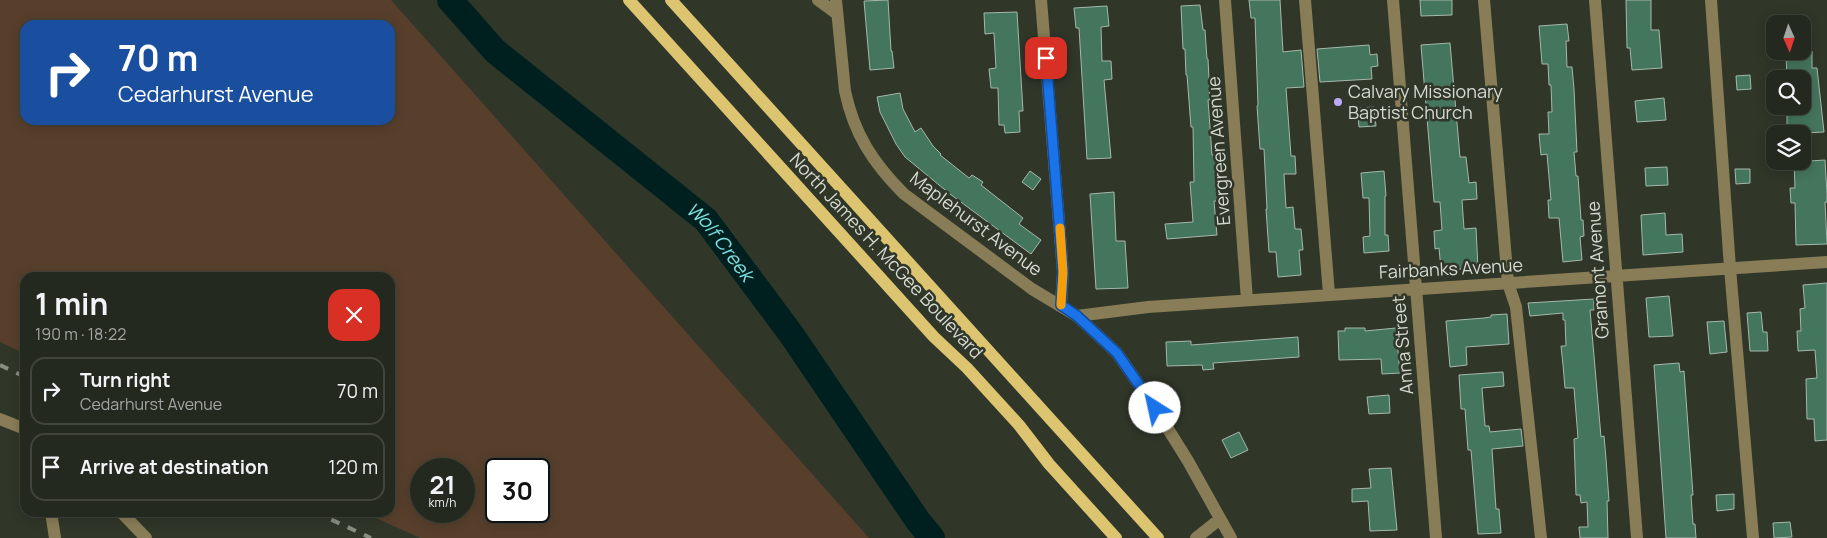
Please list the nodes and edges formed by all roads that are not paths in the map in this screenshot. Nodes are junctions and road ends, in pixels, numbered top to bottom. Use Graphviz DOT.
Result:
graph roads {
  1 [pos="629,0"];
  2 [pos="671,0"];
  3 [pos="818,0"];
  4 [pos="836,0"];
  5 [pos="1042,0"];
  6 [pos="1225,0"];
  7 [pos="1305,0"];
  8 [pos="1393,0"];
  9 [pos="1484,0"];
  10 [pos="1595,0"];
  11 [pos="1712,0"];
  12 [pos="837,14"];
  13 [pos="1827,262"];
  14 [pos="1730,268"];
  15 [pos="1616,276"];
  16 [pos="1508,283"];
  17 [pos="1416,290"];
  18 [pos="1329,294"];
  19 [pos="1247,300"];
  20 [pos="1061,305"];
  21 [pos="1077,316"];
  22 [pos="0,418"];
  23 [pos="20,427"];
  24 [pos="52,517"];
  25 [pos="126,517"];
  26 [pos="1220,518"];
  27 [pos="55,538"];
  28 [pos="146,538"];
  29 [pos="1116,538"];
  30 [pos="1158,538"];
  31 [pos="1196,538"];
  32 [pos="1230,538"];
  33 [pos="1436,538"];
  34 [pos="1540,538"];
  35 [pos="1637,538"];
  36 [pos="1753,538"];
  1 -- 29 [label="main road, North James H. McGee Boulevard"];
  2 -- 30 [label="main road, North James H. McGee Boulevard"];
  3 -- 12 [label="street"];
  4 -- 12 [label="street, Maplehurst Avenue"];
  5 -- 20 [label="street"];
  6 -- 19 [label="street, Evergreen Avenue"];
  7 -- 18 [label="street"];
  8 -- 17 [label="street, Anna Street"];
  9 -- 16 [label="street"];
  10 -- 15 [label="street, Gramont Avenue"];
  11 -- 14 [label="street"];
  12 -- 20 [label="street, Maplehurst Avenue"];
  13 -- 14 [label="street, Fairbanks Avenue"];
  14 -- 15 [label="street, Fairbanks Avenue"];
  14 -- 36 [label="street"];
  15 -- 16 [label="street, Fairbanks Avenue"];
  15 -- 35 [label="street, Gramont Avenue"];
  16 -- 17 [label="street, Fairbanks Avenue"];
  16 -- 34 [label="street"];
  17 -- 18 [label="street, Fairbanks Avenue"];
  17 -- 33 [label="street, Anna Street"];
  18 -- 19 [label="street, Fairbanks Avenue"];
  19 -- 21 [label="street, Fairbanks Avenue"];
  20 -- 21 [label="street, Maplehurst Avenue"];
  21 -- 26 [label="street, Maplehurst Avenue"];
  22 -- 23 [label="street"];
  24 -- 27 [label="street"];
  25 -- 28 [label="street"];
  26 -- 31 [label="street"];
  26 -- 32 [label="street, Maplehurst Avenue"];
}
